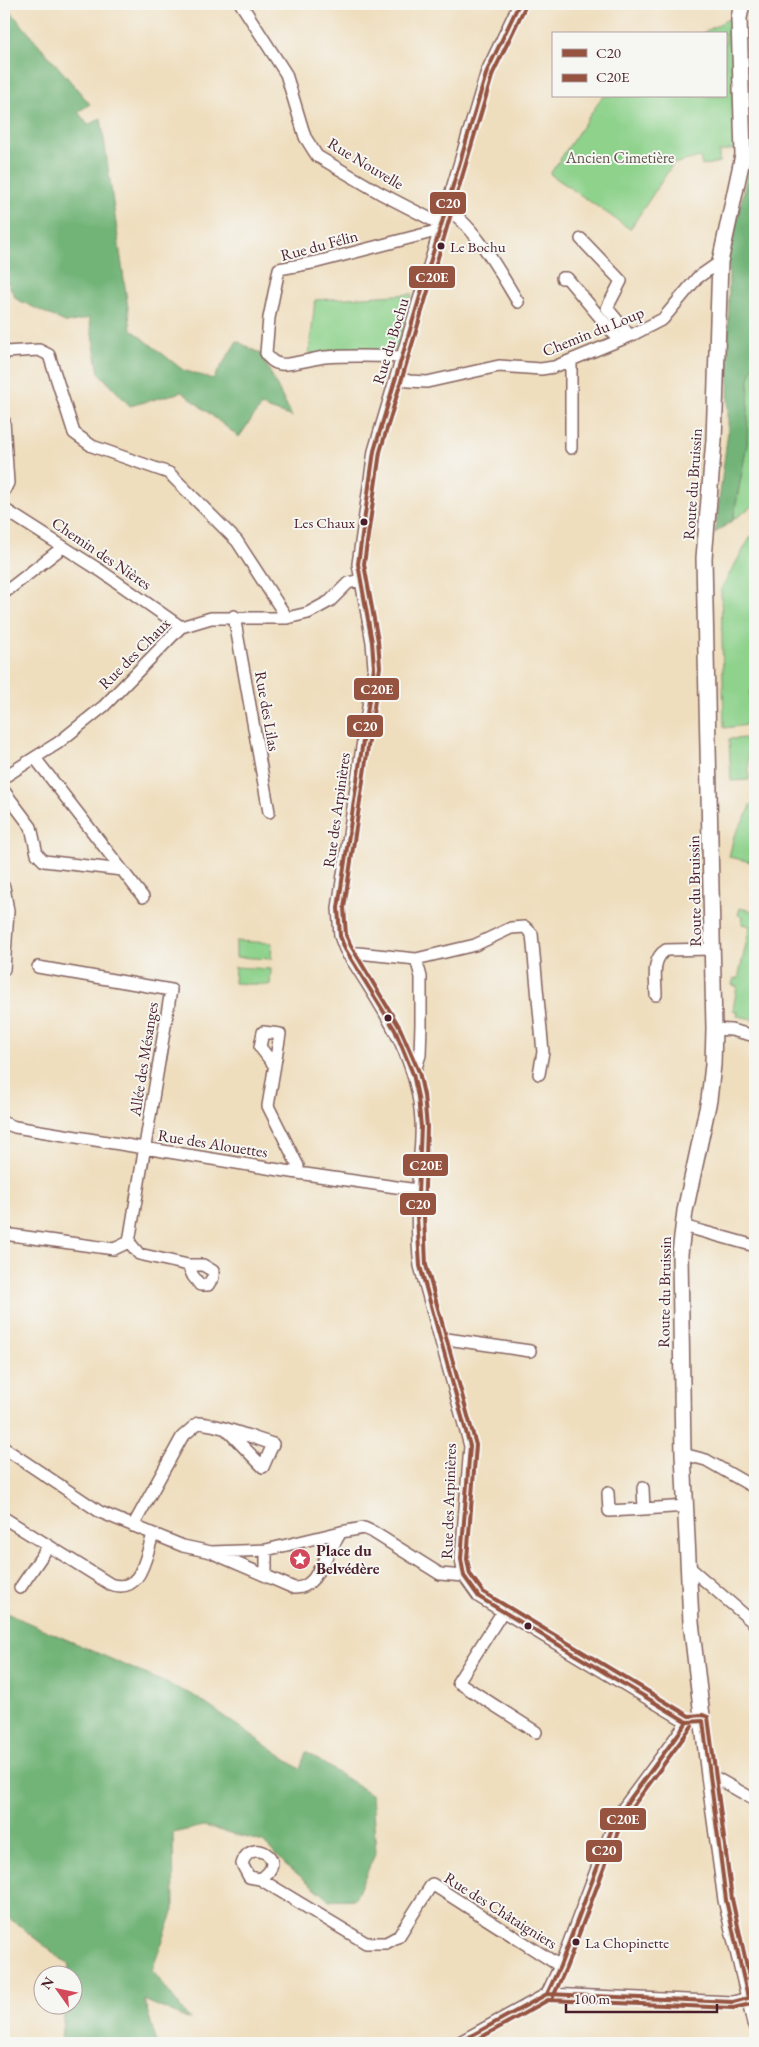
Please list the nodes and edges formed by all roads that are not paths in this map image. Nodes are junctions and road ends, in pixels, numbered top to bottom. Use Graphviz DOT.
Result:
graph roads {
  1 [pos="240,4"];
  2 [pos="520,4"];
  3 [pos="742,4"];
  4 [pos="446,210"];
  5 [pos="441,227"];
  6 [pos="581,239"];
  7 [pos="720,262"];
  8 [pos="562,278"];
  9 [pos="518,302"];
  10 [pos="624,338"];
  11 [pos="4,355"];
  12 [pos="402,357"];
  13 [pos="571,360"];
  14 [pos="396,377"];
  15 [pos="4,421"];
  16 [pos="571,448"];
  17 [pos="4,491"];
  18 [pos="4,509"];
  19 [pos="64,547"];
  20 [pos="360,580"];
  21 [pos="4,593"];
  22 [pos="234,616"];
  23 [pos="287,618"];
  24 [pos="181,626"];
  25 [pos="35,758"];
  26 [pos="4,777"];
  27 [pos="4,791"];
  28 [pos="270,812"];
  29 [pos="122,870"];
  30 [pos="4,887"];
  31 [pos="143,897"];
  32 [pos="712,949"];
  33 [pos="348,955"];
  34 [pos="416,959"];
  35 [pos="38,967"];
  36 [pos="4,969"];
  37 [pos="656,994"];
  38 [pos="714,1029"];
  39 [pos="755,1036"];
  40 [pos="274,1065"];
  41 [pos="414,1074"];
  42 [pos="539,1074"];
  43 [pos="4,1123"];
  44 [pos="145,1148"];
  45 [pos="298,1173"];
  46 [pos="418,1190"];
  47 [pos="683,1226"];
  48 [pos="4,1234"];
  49 [pos="128,1242"];
  50 [pos="755,1246"];
  51 [pos="188,1266"];
  52 [pos="440,1338"];
  53 [pos="530,1351"];
  54 [pos="227,1430"];
  55 [pos="4,1448"];
  56 [pos="683,1454"];
  57 [pos="644,1488"];
  58 [pos="755,1488"];
  59 [pos="608,1493"];
  60 [pos="686,1506"];
  61 [pos="644,1509"];
  62 [pos="4,1518"];
  63 [pos="133,1526"];
  64 [pos="340,1532"];
  65 [pos="153,1535"];
  66 [pos="48,1547"];
  67 [pos="266,1550"];
  68 [pos="211,1552"];
  69 [pos="689,1567"];
  70 [pos="266,1576"];
  71 [pos="464,1576"];
  72 [pos="20,1588"];
  73 [pos="503,1611"];
  74 [pos="755,1624"];
  75 [pos="703,1721"];
  76 [pos="687,1722"];
  77 [pos="536,1732"];
  78 [pos="709,1776"];
  79 [pos="755,1800"];
  80 [pos="260,1880"];
  81 [pos="560,1966"];
  82 [pos="750,1979"];
  83 [pos="547,1994"];
  84 [pos="752,1999"];
  85 [pos="755,2023"];
  86 [pos="458,2043"];
  1 -- 5 [label="street, Rue Nouvelle"];
  2 -- 4 [label="street, Rue du Bochu"];
  3 -- 7 [label="street, Route du Bruissin"];
  4 -- 5 [label="street, Rue du Bochu"];
  4 -- 9 [label="street"];
  5 -- 12 [label="street, Rue du Bochu"];
  5 -- 12 [label="street, Rue du Félin"];
  6 -- 10 [label="street"];
  7 -- 10 [label="street, Chemin du Loup"];
  7 -- 32 [label="street, Route du Bruissin"];
  8 -- 10 [label="street"];
  10 -- 13 [label="street, Chemin du Loup"];
  11 -- 23 [label="street"];
  12 -- 14 [label="street, Rue du Bochu"];
  13 -- 14 [label="street, Chemin du Loup"];
  13 -- 16 [label="street"];
  14 -- 20 [label="street, Rue du Bochu"];
  15 -- 17 [label="street"];
  18 -- 19 [label="street, Chemin des Nières"];
  19 -- 21 [label="street"];
  19 -- 24 [label="street, Chemin des Nières"];
  20 -- 23 [label="street, Rue des Chaux"];
  20 -- 33 [label="street, Rue des Arpinières"];
  22 -- 23 [label="street, Rue des Chaux"];
  22 -- 24 [label="street, Rue des Chaux"];
  22 -- 28 [label="street, Rue des Lilas"];
  24 -- 25 [label="street, Rue des Chaux"];
  25 -- 26 [label="street, Rue des Chaux"];
  25 -- 29 [label="street"];
  27 -- 29 [label="street"];
  29 -- 31 [label="street"];
  30 -- 36 [label="street"];
  32 -- 37 [label="street"];
  32 -- 38 [label="street, Route du Bruissin"];
  33 -- 34 [label="street"];
  33 -- 41 [label="street, Rue des Arpinières"];
  34 -- 41 [label="street, Rue des Arpinières"];
  34 -- 42 [label="street"];
  35 -- 44 [label="street, Allée des Mésanges"];
  38 -- 39 [label="street"];
  38 -- 47 [label="street, Route du Bruissin"];
  40 -- 45 [label="street"];
  41 -- 46 [label="street, Rue des Arpinières"];
  43 -- 44 [label="street, Rue des Alouettes"];
  44 -- 45 [label="street, Rue des Alouettes"];
  44 -- 49 [label="street"];
  45 -- 46 [label="street, Rue des Alouettes"];
  46 -- 52 [label="street, Rue des Arpinières"];
  47 -- 50 [label="street"];
  47 -- 56 [label="street, Route du Bruissin"];
  48 -- 49 [label="street"];
  49 -- 51 [label="street"];
  52 -- 53 [label="street"];
  52 -- 71 [label="street, Rue des Arpinières"];
  54 -- 63 [label="street"];
  55 -- 63 [label="street"];
  56 -- 58 [label="street"];
  56 -- 60 [label="street, Route du Bruissin"];
  57 -- 61 [label="street"];
  59 -- 61 [label="street"];
  60 -- 61 [label="street"];
  60 -- 69 [label="street, Route du Bruissin"];
  62 -- 66 [label="street"];
  63 -- 65 [label="street"];
  64 -- 67 [label="street"];
  64 -- 70 [label="street"];
  64 -- 71 [label="street"];
  65 -- 66 [label="street"];
  65 -- 68 [label="street"];
  66 -- 72 [label="street"];
  67 -- 68 [label="street"];
  67 -- 70 [label="street"];
  68 -- 70 [label="street"];
  69 -- 74 [label="street"];
  69 -- 75 [label="street, Route du Bruissin"];
  71 -- 73 [label="street"];
  73 -- 76 [label="street"];
  73 -- 77 [label="street"];
  75 -- 76 [label="street"];
  75 -- 78 [label="street, Route du Bruissin"];
  76 -- 81 [label="street"];
  78 -- 79 [label="street"];
  78 -- 82 [label="street, Route du Bruissin"];
  80 -- 81 [label="street, Rue des Châtaigniers"];
  81 -- 83 [label="street"];
  82 -- 84 [label="street, Route du Bruissin"];
  83 -- 84 [label="street"];
  83 -- 86 [label="street"];
  84 -- 85 [label="street, Route du Bruissin"];
}
